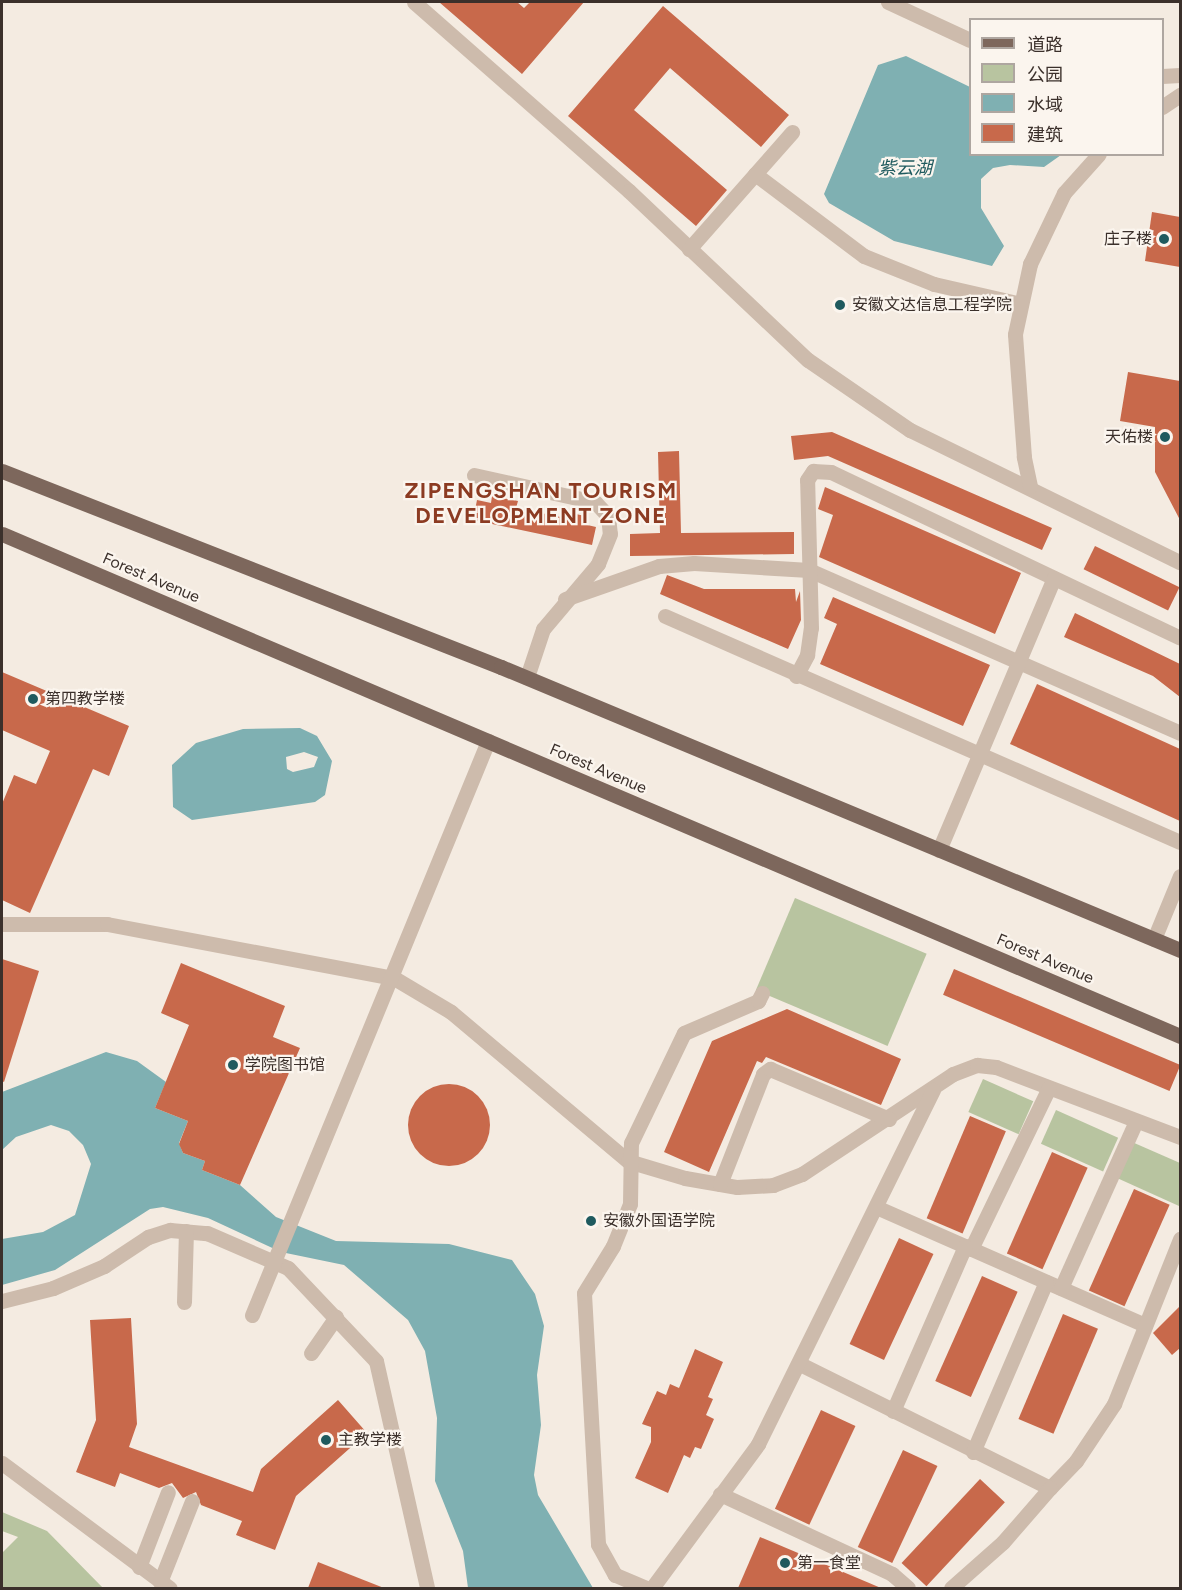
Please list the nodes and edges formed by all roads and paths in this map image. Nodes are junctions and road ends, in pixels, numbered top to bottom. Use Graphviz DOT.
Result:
graph roads {
  1 [pos="414,2"];
  2 [pos="888,2"];
  3 [pos="969,40"];
  4 [pos="1180,75"];
  5 [pos="1164,76"];
  6 [pos="1180,94"];
  7 [pos="1164,105"];
  8 [pos="792,132"];
  9 [pos="1097,156"];
  10 [pos="755,174"];
  11 [pos="689,249"];
  12 [pos="1021,304"];
  13 [pos="2,471"];
  14 [pos="474,475"];
  15 [pos="1030,486"];
  16 [pos="2,534"];
  17 [pos="1180,562"];
  18 [pos="809,570"];
  19 [pos="1054,578"];
  20 [pos="565,599"];
  21 [pos="665,616"];
  22 [pos="1180,638"];
  23 [pos="1020,662"];
  24 [pos="796,676"];
  25 [pos="527,677"];
  26 [pos="1180,733"];
  27 [pos="488,741"];
  28 [pos="980,755"];
  29 [pos="1180,842"];
  30 [pos="939,850"];
  31 [pos="1180,876"];
  32 [pos="2,924"];
  33 [pos="1154,939"];
  34 [pos="1180,950"];
  35 [pos="394,978"];
  36 [pos="762,993"];
  37 [pos="1180,1036"];
  38 [pos="934,1087"];
  39 [pos="1049,1088"];
  40 [pos="889,1119"];
  41 [pos="1136,1121"];
  42 [pos="1180,1137"];
  43 [pos="628,1161"];
  44 [pos="720,1184"];
  45 [pos="876,1207"];
  46 [pos="186,1231"];
  47 [pos="1180,1239"];
  48 [pos="968,1247"];
  49 [pos="275,1259"];
  50 [pos="1046,1282"];
  51 [pos="1061,1288"];
  52 [pos="2,1301"];
  53 [pos="184,1302"];
  54 [pos="252,1315"];
  55 [pos="336,1317"];
  56 [pos="1145,1325"];
  57 [pos="311,1353"];
  58 [pos="800,1364"];
  59 [pos="893,1411"];
  60 [pos="973,1452"];
  61 [pos="2,1463"];
  62 [pos="1050,1488"];
  63 [pos="168,1492"];
  64 [pos="720,1494"];
  65 [pos="192,1501"];
  66 [pos="139,1567"];
  67 [pos="165,1585"];
  68 [pos="427,1588"];
  69 [pos="646,1588"];
  70 [pos="652,1588"];
  71 [pos="908,1588"];
  72 [pos="951,1588"];
  1 -- 11 [label="street"];
  2 -- 3 [label="street"];
  4 -- 5 [label="street"];
  6 -- 7 [label="street"];
  8 -- 10 [label="street"];
  9 -- 12 [label="street"];
  10 -- 11 [label="street"];
  10 -- 12 [label="street"];
  11 -- 15 [label="street"];
  12 -- 15 [label="street"];
  13 -- 25 [label="main road"];
  14 -- 20 [label="street"];
  15 -- 17 [label="street"];
  16 -- 27 [label="main road, Forest Avenue"];
  18 -- 19 [label="street"];
  18 -- 20 [label="street"];
  18 -- 23 [label="street"];
  18 -- 24 [label="street"];
  19 -- 22 [label="street"];
  19 -- 23 [label="street"];
  20 -- 25 [label="street"];
  21 -- 24 [label="street"];
  23 -- 26 [label="street"];
  23 -- 28 [label="street"];
  24 -- 28 [label="street"];
  25 -- 30 [label="main road"];
  27 -- 35 [label="street"];
  27 -- 37 [label="main road, Forest Avenue"];
  28 -- 29 [label="street"];
  28 -- 30 [label="street"];
  30 -- 33 [label="main road"];
  31 -- 33 [label="street"];
  32 -- 35 [label="street"];
  33 -- 34 [label="main road"];
  35 -- 43 [label="street"];
  35 -- 49 [label="street"];
  36 -- 43 [label="street"];
  38 -- 39 [label="street"];
  38 -- 40 [label="street"];
  38 -- 45 [label="street"];
  39 -- 41 [label="street"];
  39 -- 48 [label="street"];
  40 -- 44 [label="street"];
  40 -- 44 [label="street"];
  41 -- 42 [label="street"];
  41 -- 51 [label="street"];
  43 -- 44 [label="street"];
  43 -- 69 [label="street"];
  45 -- 48 [label="street"];
  45 -- 58 [label="street"];
  46 -- 49 [label="street"];
  46 -- 52 [label="street"];
  46 -- 53 [label="street"];
  47 -- 56 [label="street"];
  48 -- 50 [label="street"];
  48 -- 59 [label="street"];
  49 -- 54 [label="street"];
  49 -- 55 [label="street"];
  50 -- 51 [label="street"];
  50 -- 60 [label="street"];
  51 -- 56 [label="street"];
  55 -- 57 [label="street"];
  55 -- 68 [label="street"];
  56 -- 62 [label="street"];
  58 -- 59 [label="street"];
  58 -- 64 [label="street"];
  59 -- 60 [label="street"];
  60 -- 62 [label="street"];
  61 -- 66 [label="street"];
  62 -- 72 [label="street"];
  63 -- 66 [label="street"];
  64 -- 70 [label="street"];
  64 -- 71 [label="street"];
  65 -- 67 [label="street"];
  66 -- 67 [label="street"];
}
